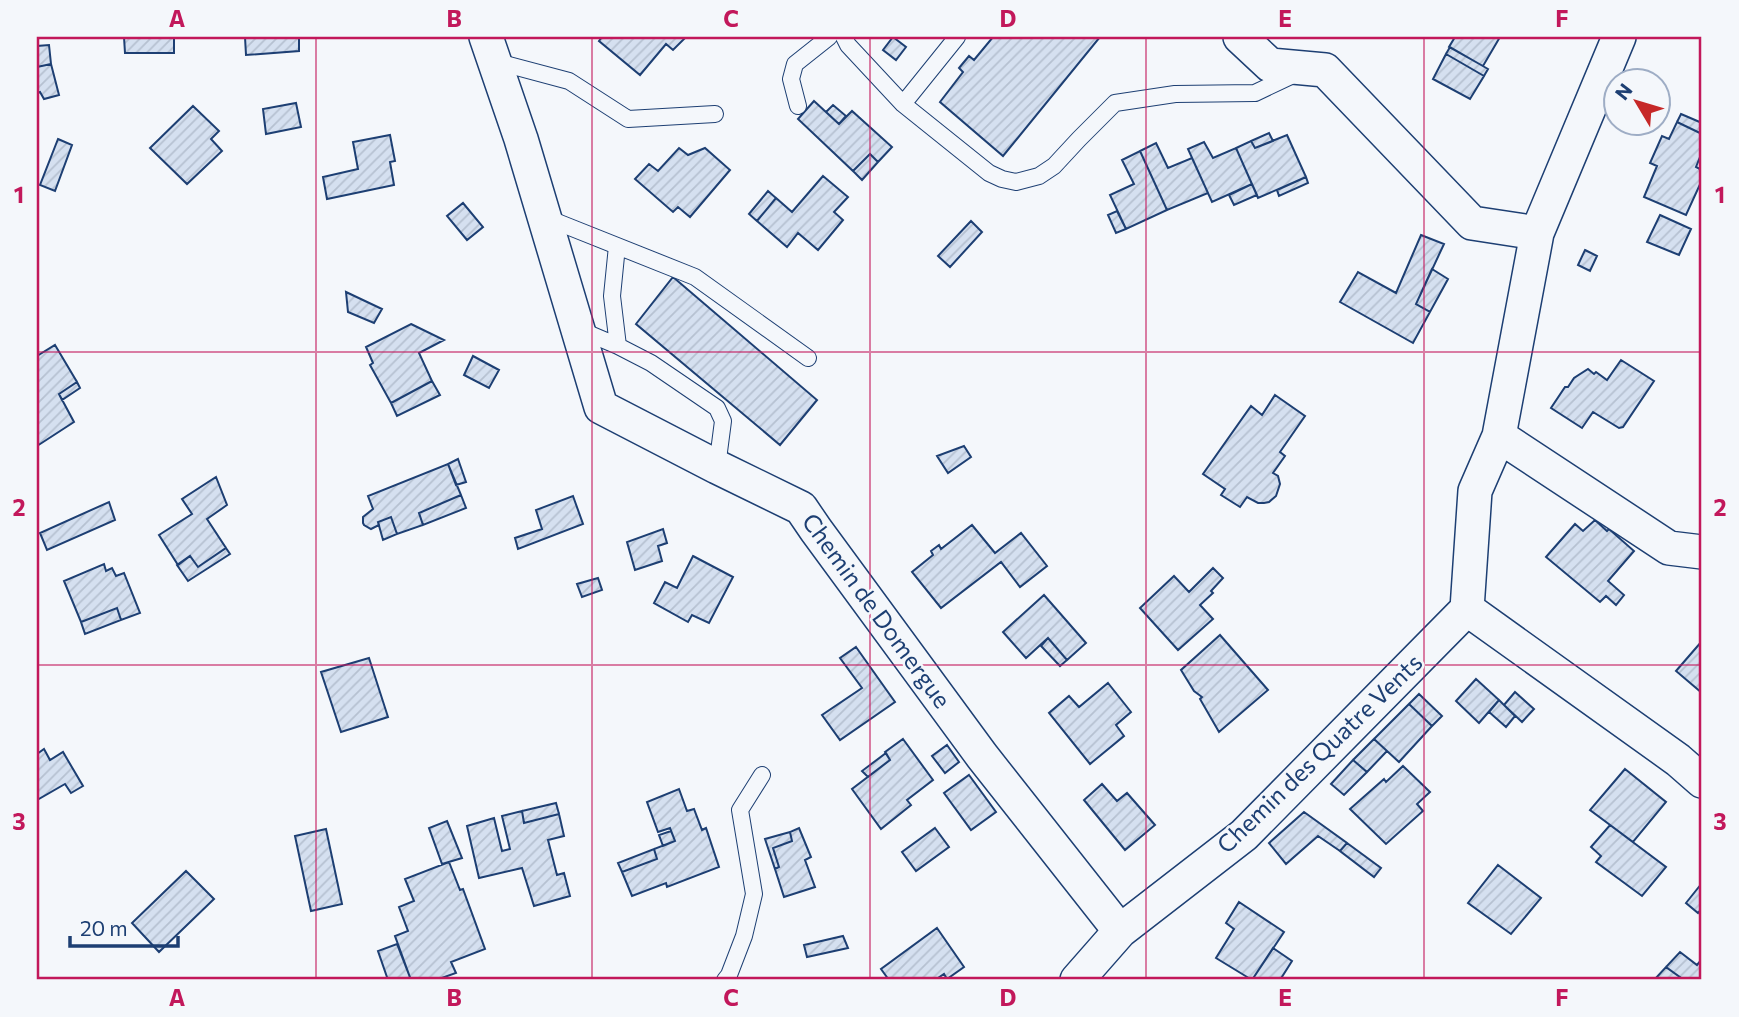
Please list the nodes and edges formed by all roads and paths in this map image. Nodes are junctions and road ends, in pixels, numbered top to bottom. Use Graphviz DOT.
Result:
graph roads {
  1 [pos="829,37"];
  2 [pos="845,37"];
  3 [pos="957,37"];
  4 [pos="1241,37"];
  5 [pos="1619,37"];
  6 [pos="490,49"];
  7 [pos="1307,68"];
  8 [pos="903,104"];
  9 [pos="798,106"];
  10 [pos="715,114"];
  11 [pos="544,217"];
  12 [pos="1537,233"];
  13 [pos="617,246"];
  14 [pos="578,329"];
  15 [pos="618,346"];
  16 [pos="808,358"];
  17 [pos="1499,436"];
  18 [pos="717,467"];
  19 [pos="1702,552"];
  20 [pos="1467,609"];
  21 [pos="762,775"];
  22 [pos="1702,781"];
  23 [pos="1120,931"];
  24 [pos="725,980"];
  25 [pos="1077,980"];
  1 -- 9 [label="lane"];
  2 -- 8 [label="lane"];
  3 -- 8 [label="lane"];
  4 -- 7 [label="street"];
  5 -- 12 [label="street"];
  6 -- 10 [label="lane"];
  6 -- 11 [label="street, Chemin de Domergue"];
  7 -- 8 [label="lane"];
  7 -- 12 [label="street"];
  11 -- 13 [label="lane"];
  11 -- 14 [label="street, Chemin de Domergue"];
  12 -- 17 [label="street"];
  13 -- 15 [label="lane"];
  13 -- 16 [label="lane"];
  14 -- 15 [label="lane"];
  14 -- 18 [label="street, Chemin de Domergue"];
  15 -- 18 [label="lane"];
  17 -- 19 [label="street"];
  17 -- 20 [label="street"];
  18 -- 23 [label="street, Chemin de Domergue"];
  20 -- 22 [label="street"];
  20 -- 23 [label="street, Chemin des Quatre Vents"];
  21 -- 24 [label="lane"];
  23 -- 25 [label="street, Chemin des Quatre Vents"];
}
